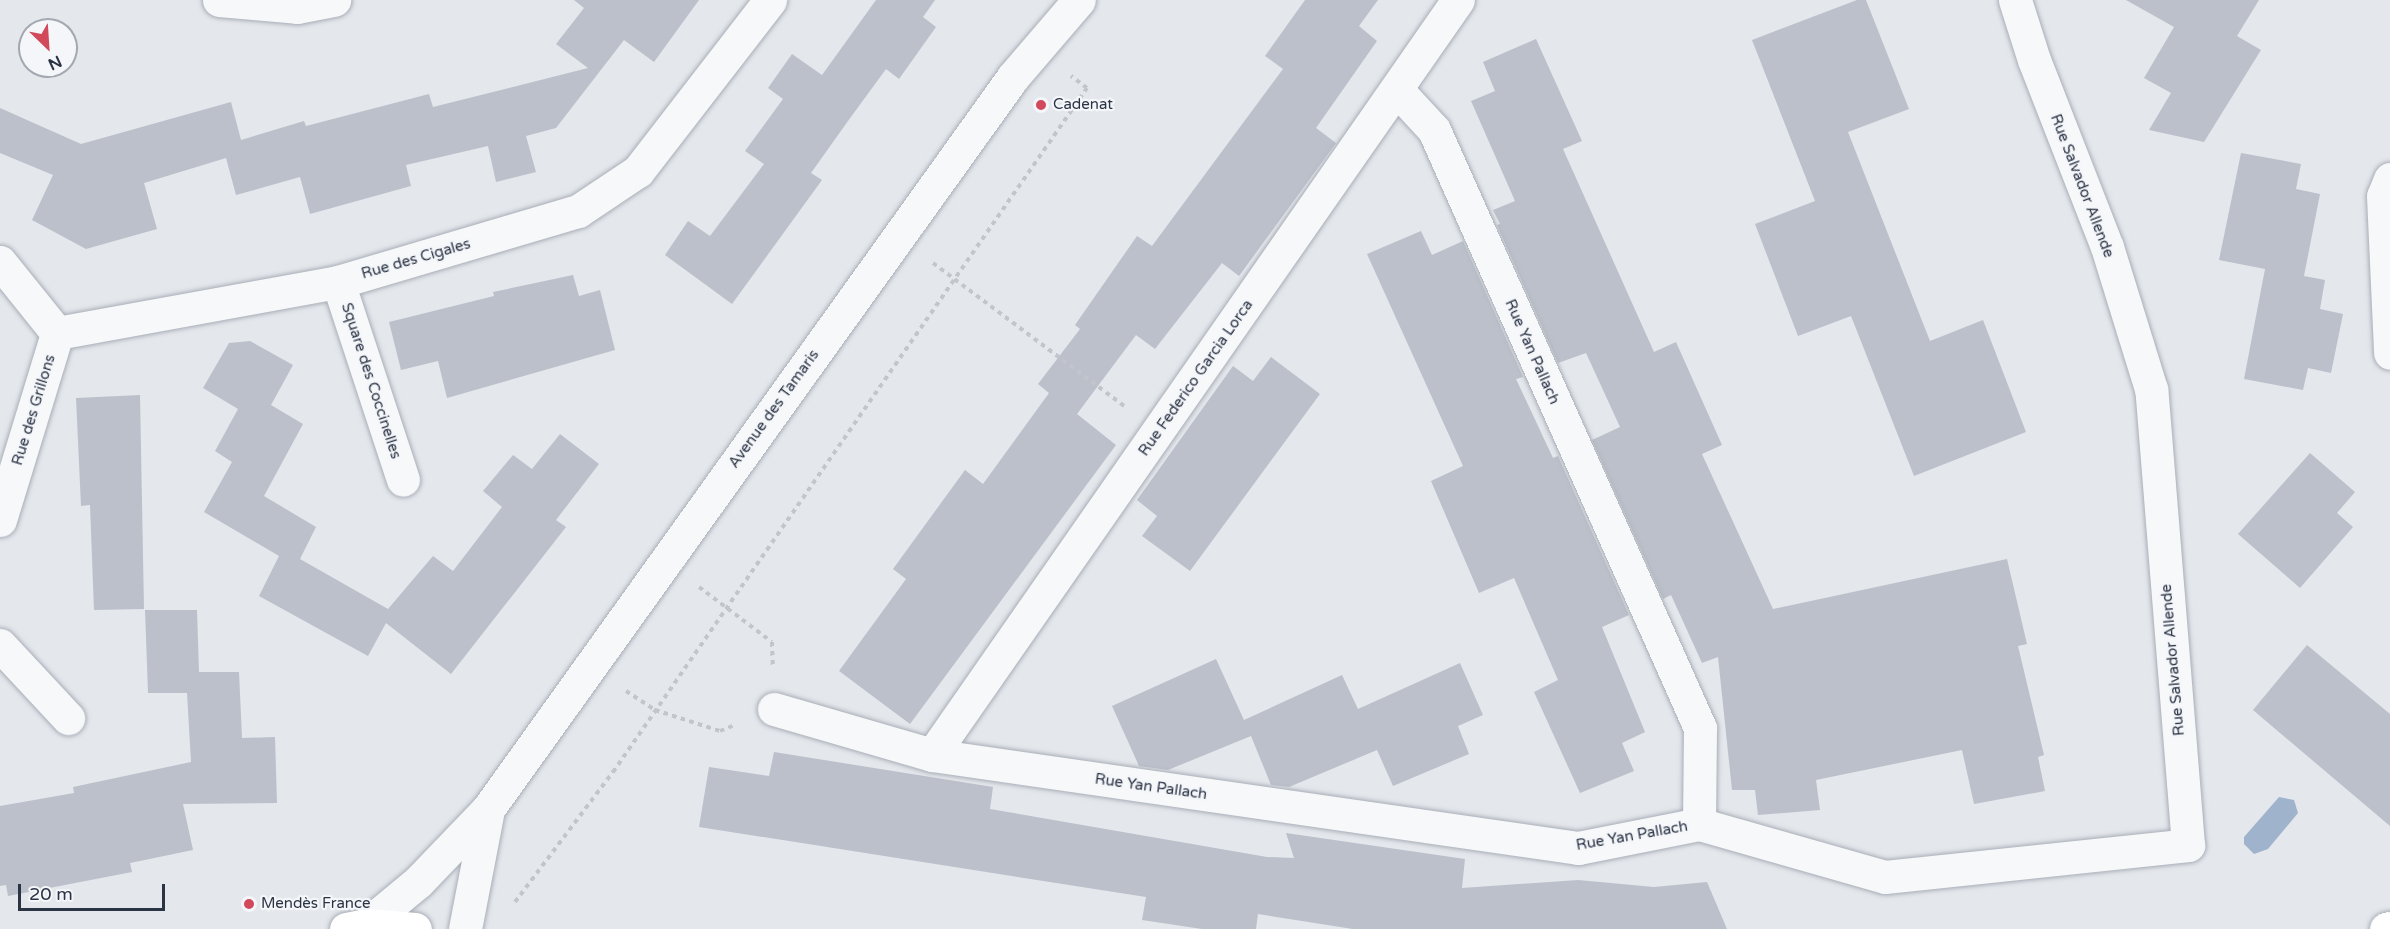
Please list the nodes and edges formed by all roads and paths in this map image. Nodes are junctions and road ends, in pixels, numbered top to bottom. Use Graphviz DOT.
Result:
graph roads {
  1 [pos="219,0"];
  2 [pos="334,0"];
  3 [pos="770,0"];
  4 [pos="1458,0"];
  5 [pos="2015,0"];
  6 [pos="1072,5"];
  7 [pos="1037,49"];
  8 [pos="1398,91"];
  9 [pos="2390,179"];
  10 [pos="897,237"];
  11 [pos="0,262"];
  12 [pos="954,279"];
  13 [pos="338,282"];
  14 [pos="57,333"];
  15 [pos="2390,353"];
  16 [pos="1158,432"];
  17 [pos="403,480"];
  18 [pos="0,520"];
  19 [pos="664,562"];
  20 [pos="728,606"];
  21 [pos="0,645"];
  22 [pos="589,667"];
  23 [pos="774,709"];
  24 [pos="655,710"];
  25 [pos="68,718"];
  26 [pos="932,755"];
  27 [pos="488,809"];
  28 [pos="1699,824"];
  29 [pos="506,911"];
  30 [pos="356,927"];
  31 [pos="415,929"];
  32 [pos="465,929"];
  1 -- 2 [label="street"];
  3 -- 13 [label="street, Rue des Cigales"];
  4 -- 8 [label="street, Rue Federico Garcia Lorca"];
  5 -- 28 [label="street, Rue Salvador Allende"];
  6 -- 7 [label="street, Avenue des Tamaris"];
  7 -- 10 [label="street, Avenue des Tamaris"];
  7 -- 12 [label="path"];
  8 -- 16 [label="street, Rue Federico Garcia Lorca"];
  8 -- 28 [label="street, Rue Yan Pallach"];
  9 -- 15 [label="street"];
  10 -- 12 [label="path"];
  10 -- 19 [label="street, Avenue des Tamaris"];
  11 -- 14 [label="street"];
  12 -- 16 [label="path"];
  12 -- 20 [label="path"];
  13 -- 14 [label="street, Rue des Cigales"];
  13 -- 17 [label="street, Square des Coccinelles"];
  14 -- 18 [label="street, Rue des Grillons"];
  16 -- 26 [label="street, Rue Federico Garcia Lorca"];
  19 -- 20 [label="path"];
  19 -- 22 [label="street, Avenue des Tamaris"];
  20 -- 23 [label="path"];
  20 -- 24 [label="path"];
  21 -- 25 [label="street"];
  22 -- 24 [label="path"];
  22 -- 27 [label="street, Avenue des Tamaris"];
  23 -- 24 [label="path"];
  23 -- 26 [label="street, Rue Yan Pallach"];
  24 -- 29 [label="path"];
  26 -- 28 [label="street, Rue Yan Pallach"];
  27 -- 30 [label="street, Avenue des Tamaris"];
  27 -- 32 [label="street, Avenue des Tamaris"];
  30 -- 31 [label="street"];
}
